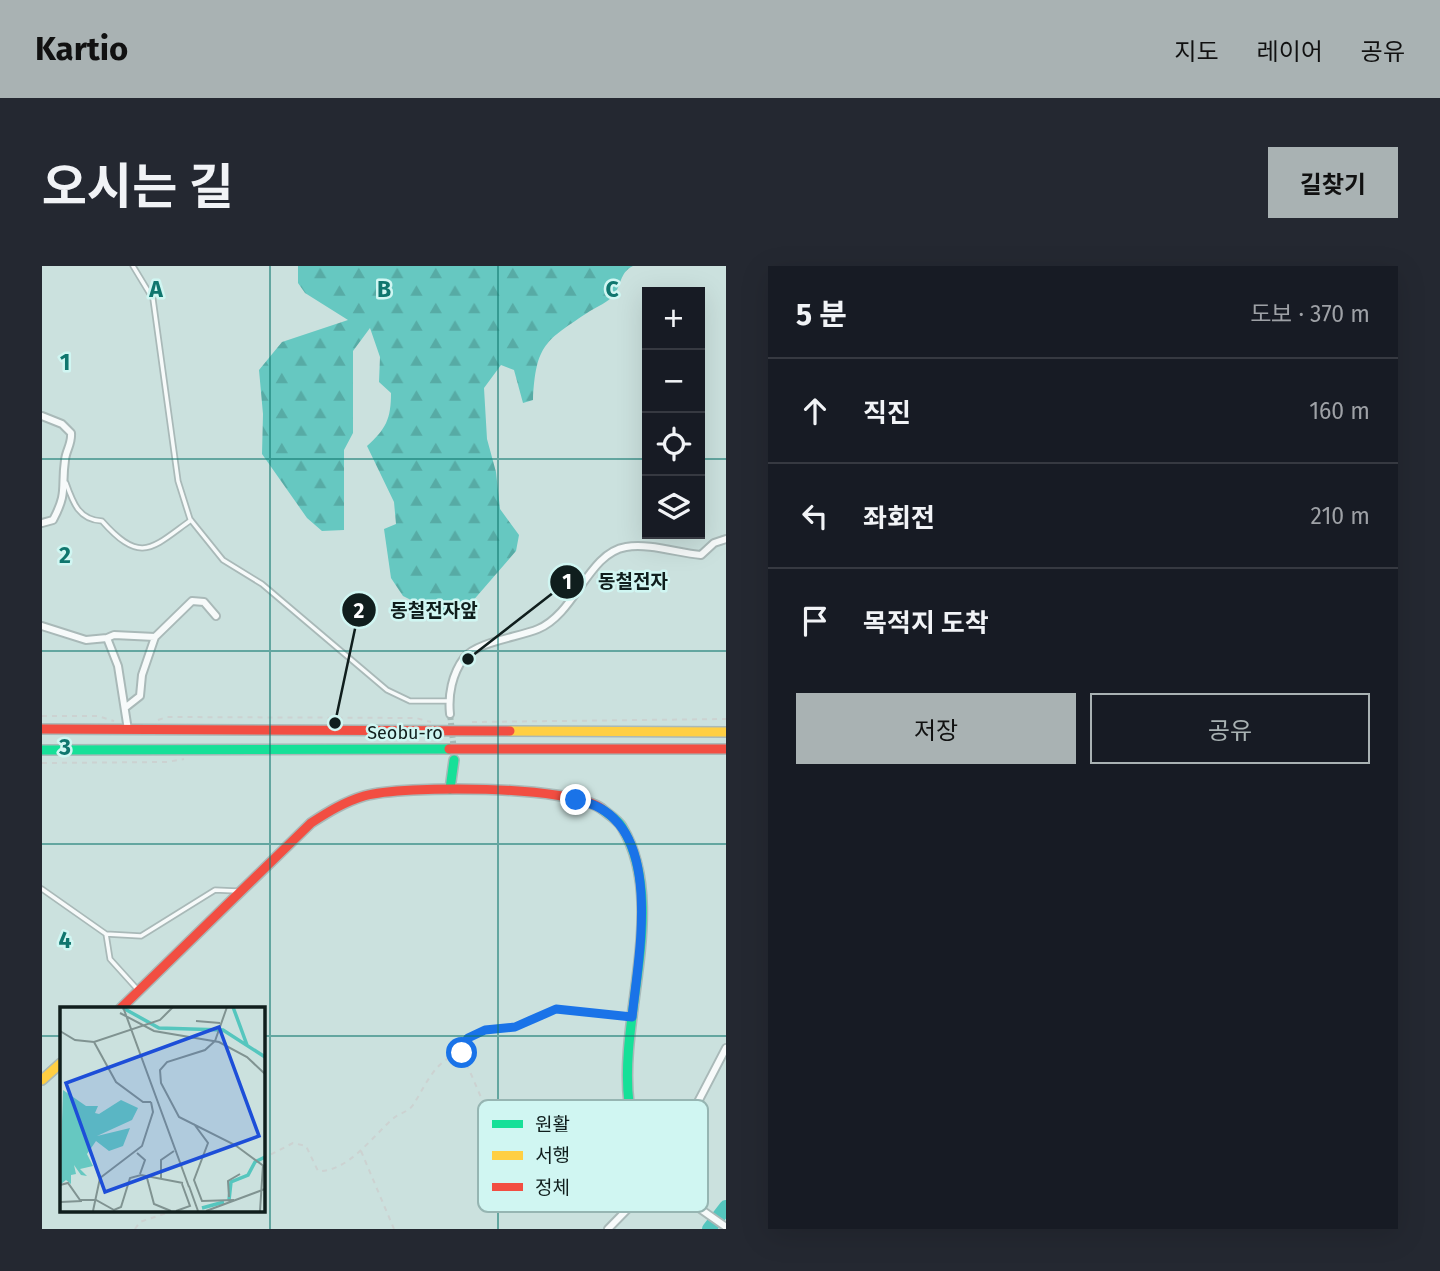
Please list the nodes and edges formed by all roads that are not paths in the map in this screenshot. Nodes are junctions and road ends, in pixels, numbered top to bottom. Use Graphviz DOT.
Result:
graph roads {
  1 [pos="133,266"];
  2 [pos="42,416"];
  3 [pos="65,481"];
  4 [pos="191,520"];
  5 [pos="42,523"];
  6 [pos="726,539"];
  7 [pos="216,616"];
  8 [pos="42,626"];
  9 [pos="155,637"];
  10 [pos="107,638"];
  11 [pos="449,701"];
  12 [pos="126,706"];
  13 [pos="450,714"];
  14 [pos="128,725"];
  15 [pos="42,729"];
  16 [pos="726,732"];
  17 [pos="726,749"];
  18 [pos="42,750"];
  19 [pos="454,760"];
  20 [pos="450,789"];
  21 [pos="42,889"];
  22 [pos="240,891"];
  23 [pos="106,934"];
  24 [pos="138,990"];
  25 [pos="122,1007"];
  26 [pos="726,1048"];
  27 [pos="60,1064"];
  28 [pos="42,1080"];
  29 [pos="629,1100"];
  30 [pos="700,1100"];
  31 [pos="626,1212"];
  32 [pos="705,1212"];
  33 [pos="726,1227"];
  34 [pos="608,1229"];
  1 -- 4 [label="lane"];
  2 -- 3 [label="street"];
  3 -- 4 [label="lane"];
  3 -- 5 [label="street"];
  4 -- 11 [label="lane"];
  6 -- 11 [label="street"];
  7 -- 9 [label="street"];
  8 -- 10 [label="street"];
  9 -- 10 [label="street"];
  9 -- 12 [label="street"];
  10 -- 12 [label="street"];
  11 -- 13 [label="street"];
  12 -- 14 [label="street"];
  14 -- 15 [label="main road, Seobu-ro"];
  14 -- 16 [label="main road, Seobu-ro"];
  17 -- 18 [label="main road, Seobu-ro"];
  19 -- 20 [label="main road"];
  20 -- 22 [label="main road"];
  20 -- 29 [label="main road"];
  21 -- 23 [label="lane"];
  22 -- 23 [label="lane"];
  22 -- 24 [label="main road"];
  23 -- 24 [label="lane"];
  24 -- 25 [label="main road"];
  26 -- 30 [label="street"];
  27 -- 28 [label="main road"];
  31 -- 34 [label="street"];
  32 -- 33 [label="street"];
}
